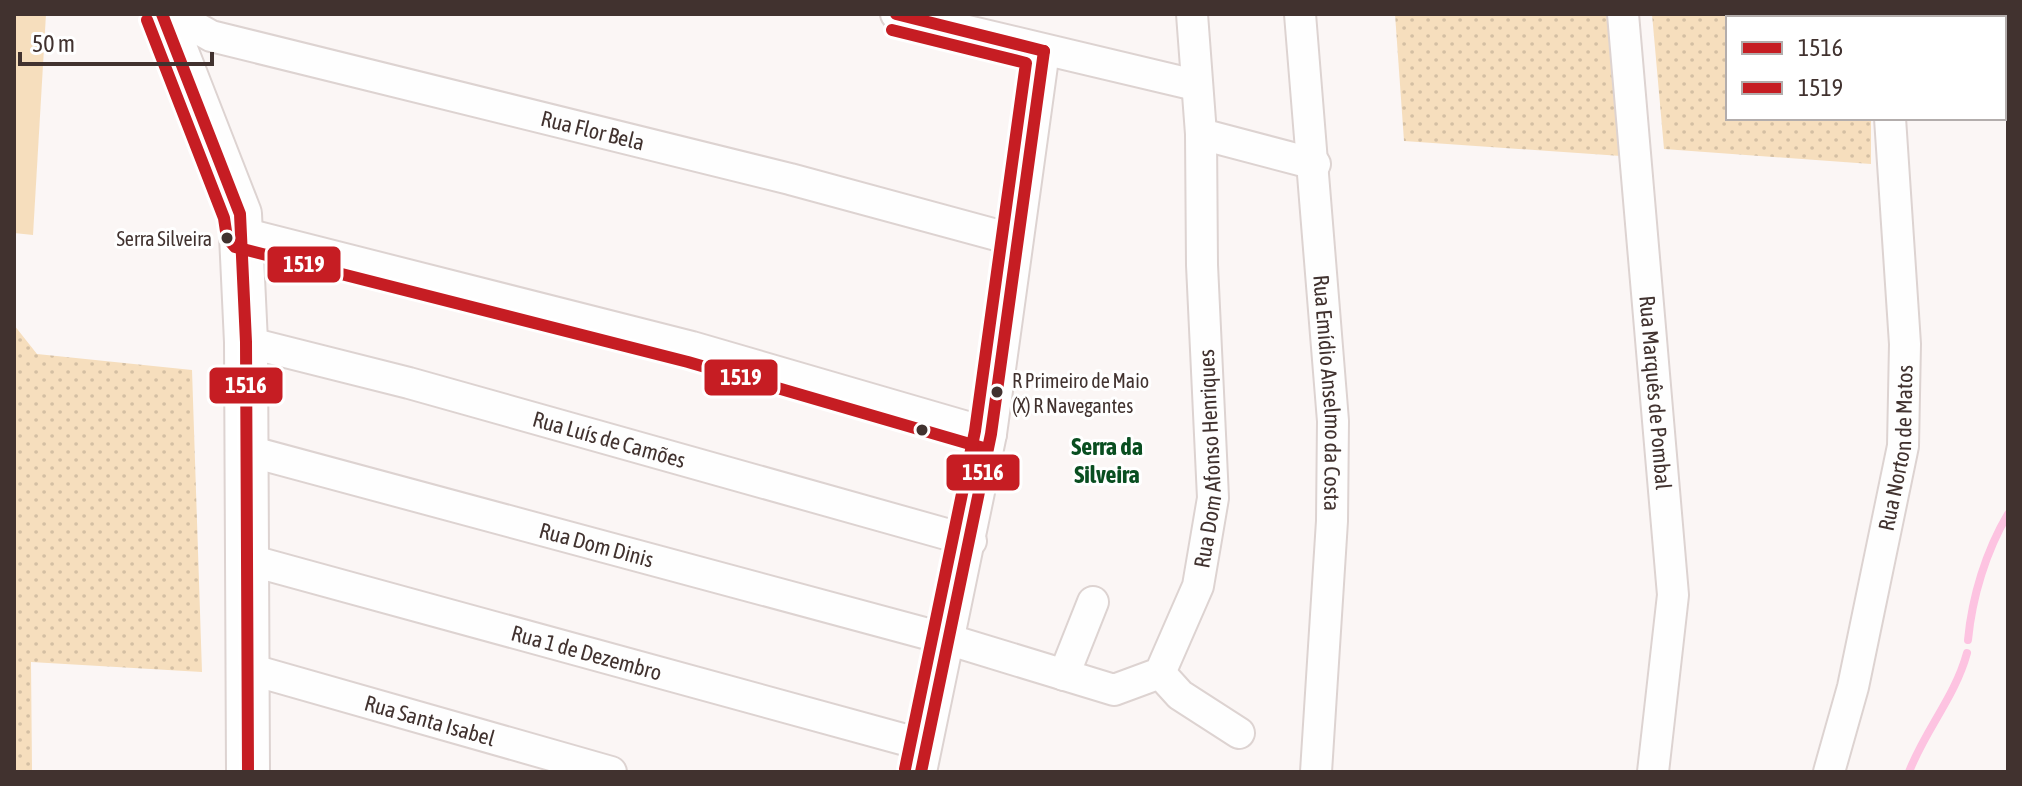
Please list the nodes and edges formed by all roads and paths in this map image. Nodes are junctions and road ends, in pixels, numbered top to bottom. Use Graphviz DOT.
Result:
graph roads {
  1 [pos="162,14"];
  2 [pos="172,14"];
  3 [pos="896,14"];
  4 [pos="1192,14"];
  5 [pos="1300,14"];
  6 [pos="1623,14"];
  7 [pos="1008,28"];
  8 [pos="1044,51"];
  9 [pos="1195,85"];
  10 [pos="1890,120"];
  11 [pos="1201,134"];
  12 [pos="1315,164"];
  13 [pos="242,233"];
  14 [pos="1015,240"];
  15 [pos="246,342"];
  16 [pos="991,434"];
  17 [pos="245,450"];
  18 [pos="971,541"];
  19 [pos="249,560"];
  20 [pos="1093,602"];
  21 [pos="950,640"];
  22 [pos="249,669"];
  23 [pos="1160,673"];
  24 [pos="1064,675"];
  25 [pos="1239,733"];
  26 [pos="922,765"];
  27 [pos="248,772"];
  28 [pos="611,772"];
  29 [pos="1316,772"];
  30 [pos="1653,772"];
  31 [pos="1829,772"];
  1 -- 13 [label="street"];
  2 -- 14 [label="street, Rua Flor Bela"];
  3 -- 7 [label="street"];
  4 -- 9 [label="street, Rua Dom Afonso Henriques"];
  5 -- 12 [label="street, Rua Emídio Anselmo da Costa"];
  6 -- 30 [label="street, Rua Marquês de Pombal"];
  7 -- 8 [label="street"];
  8 -- 9 [label="street"];
  8 -- 14 [label="street"];
  9 -- 11 [label="street, Rua Dom Afonso Henriques"];
  10 -- 31 [label="street, Rua Norton de Matos"];
  11 -- 12 [label="street"];
  11 -- 23 [label="street, Rua Dom Afonso Henriques"];
  12 -- 29 [label="street, Rua Emídio Anselmo da Costa"];
  13 -- 15 [label="street"];
  13 -- 16 [label="street"];
  14 -- 16 [label="street"];
  15 -- 17 [label="street"];
  15 -- 18 [label="street, Rua Luís de Camões"];
  16 -- 18 [label="street"];
  17 -- 19 [label="street"];
  17 -- 21 [label="street, Rua Dom Dinis"];
  18 -- 21 [label="street"];
  19 -- 22 [label="street"];
  19 -- 26 [label="street, Rua 1 de Dezembro"];
  20 -- 24 [label="street"];
  21 -- 24 [label="street"];
  21 -- 26 [label="street"];
  22 -- 27 [label="street"];
  22 -- 28 [label="street, Rua Santa Isabel"];
  23 -- 24 [label="street"];
  23 -- 25 [label="street"];
}
